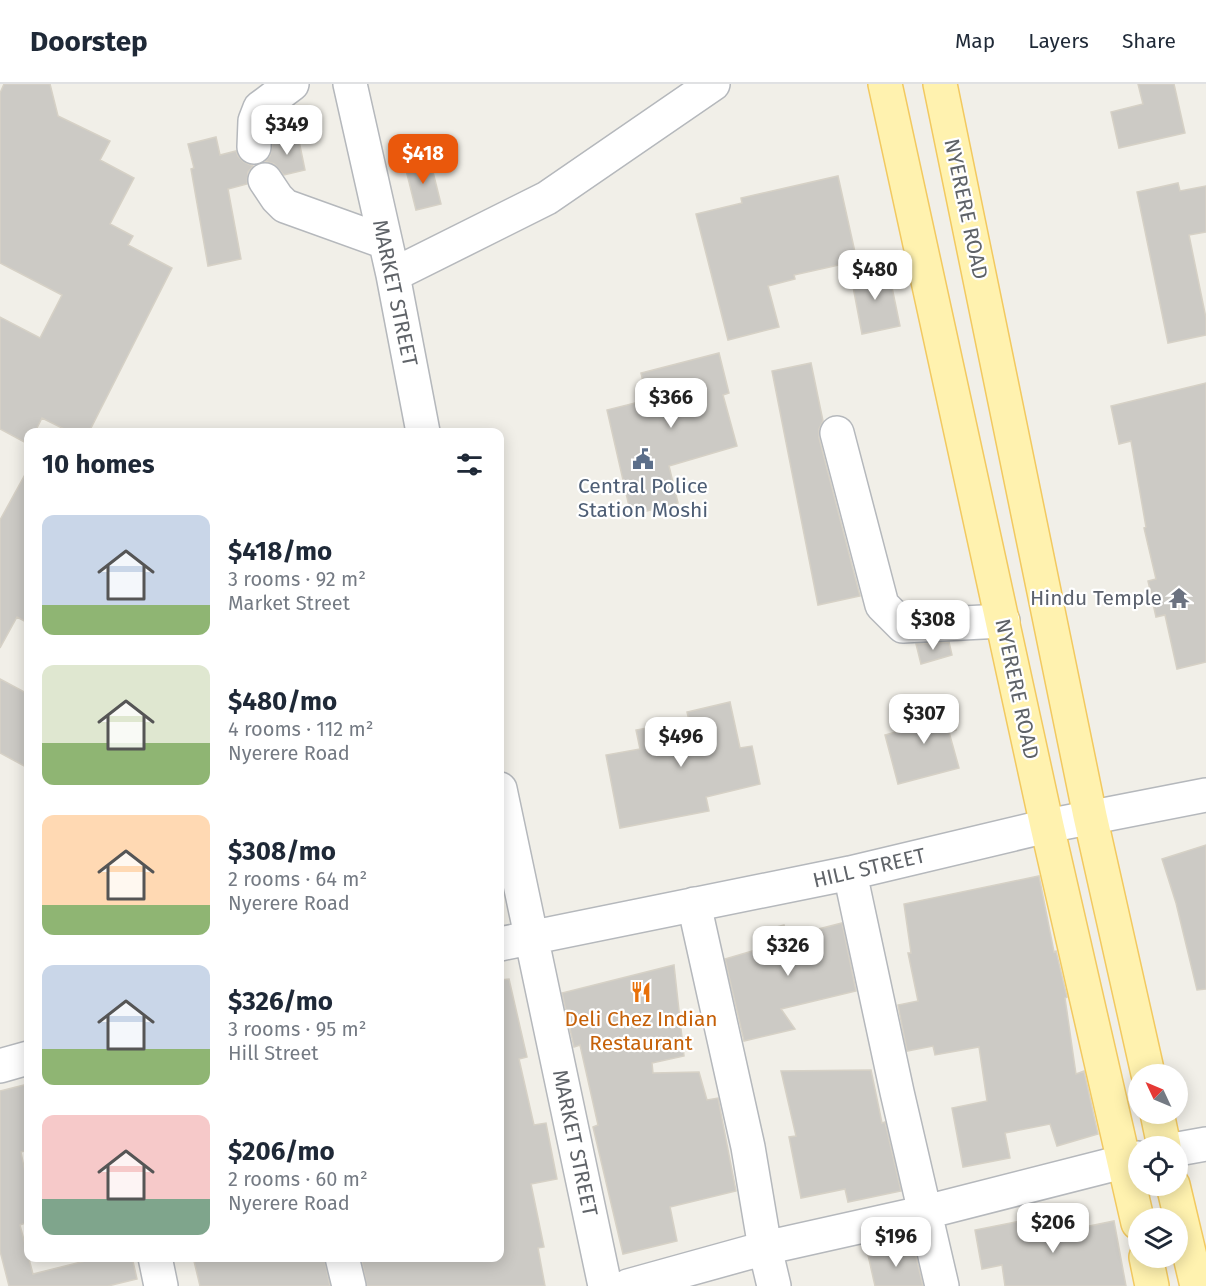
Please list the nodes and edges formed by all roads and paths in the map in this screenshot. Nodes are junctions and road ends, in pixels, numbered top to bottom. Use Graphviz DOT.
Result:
graph roads {
  1 [pos="292,84"];
  2 [pos="350,84"];
  3 [pos="713,84"];
  4 [pos="885,84"];
  5 [pos="940,84"];
  6 [pos="254,147"];
  7 [pos="265,180"];
  8 [pos="385,242"];
  9 [pos="393,275"];
  10 [pos="422,428"];
  11 [pos="837,433"];
  12 [pos="1002,621"];
  13 [pos="1206,795"];
  14 [pos="504,808"];
  15 [pos="1090,816"];
  16 [pos="1047,825"];
  17 [pos="850,873"];
  18 [pos="694,904"];
  19 [pos="531,936"];
  20 [pos="504,943"];
  21 [pos="24,1059"];
  22 [pos="1146,1064"];
  23 [pos="0,1066"];
  24 [pos="1128,1143"];
  25 [pos="1206,1144"];
  26 [pos="1188,1147"];
  27 [pos="1128,1160"];
  28 [pos="1176,1196"];
  29 [pos="926,1212"];
  30 [pos="765,1248"];
  31 [pos="156,1262"];
  32 [pos="343,1262"];
  33 [pos="1148,1268"];
  34 [pos="161,1286"];
  35 [pos="349,1286"];
  36 [pos="605,1286"];
  37 [pos="628,1286"];
  38 [pos="774,1286"];
  39 [pos="942,1286"];
  40 [pos="1152,1286"];
  41 [pos="1197,1286"];
  1 -- 6 [label="street"];
  2 -- 8 [label="street, MARKET STREET"];
  3 -- 9 [label="street"];
  4 -- 12 [label="main road, NYERERE ROAD"];
  5 -- 15 [label="main road, NYERERE ROAD"];
  7 -- 8 [label="street"];
  8 -- 9 [label="street, MARKET STREET"];
  9 -- 10 [label="street, MARKET STREET"];
  11 -- 12 [label="street"];
  12 -- 16 [label="main road, NYERERE ROAD"];
  13 -- 15 [label="street, HILL STREET"];
  14 -- 19 [label="street, MARKET STREET"];
  15 -- 16 [label="street, HILL STREET"];
  15 -- 22 [label="main road, NYERERE ROAD"];
  16 -- 17 [label="street, HILL STREET"];
  16 -- 24 [label="main road, NYERERE ROAD"];
  17 -- 18 [label="street, HILL STREET"];
  17 -- 29 [label="street"];
  18 -- 19 [label="street, HILL STREET"];
  18 -- 30 [label="street"];
  19 -- 20 [label="street, HILL STREET"];
  19 -- 36 [label="street, MARKET STREET"];
  21 -- 23 [label="street"];
  25 -- 26 [label="street"];
  27 -- 29 [label="street"];
  28 -- 41 [label="main road"];
  29 -- 30 [label="street"];
  29 -- 39 [label="street"];
  30 -- 37 [label="street"];
  30 -- 38 [label="street"];
  31 -- 34 [label="street"];
  32 -- 35 [label="street"];
  33 -- 40 [label="main road"];
}
